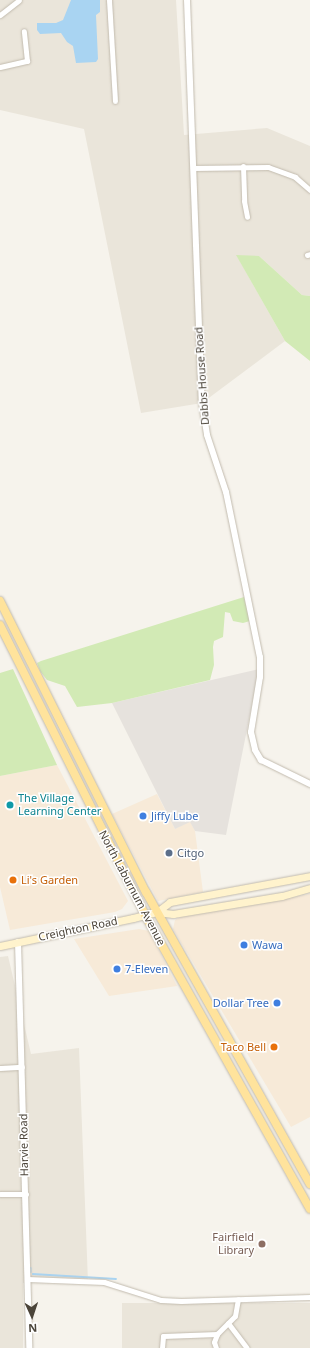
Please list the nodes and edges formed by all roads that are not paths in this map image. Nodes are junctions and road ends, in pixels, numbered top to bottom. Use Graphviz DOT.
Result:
graph roads {
  1 [pos="19,0"];
  2 [pos="109,0"];
  3 [pos="187,0"];
  4 [pos="0,14"];
  5 [pos="24,31"];
  6 [pos="0,67"];
  7 [pos="115,101"];
  8 [pos="243,166"];
  9 [pos="194,168"];
  10 [pos="310,190"];
  11 [pos="247,217"];
  12 [pos="0,601"];
  13 [pos="0,625"];
  14 [pos="310,784"];
  15 [pos="310,876"];
  16 [pos="310,888"];
  17 [pos="157,912"];
  18 [pos="145,915"];
  19 [pos="18,942"];
  20 [pos="0,946"];
  21 [pos="22,1067"];
  22 [pos="0,1068"];
  23 [pos="310,1184"];
  24 [pos="0,1194"];
  25 [pos="26,1194"];
  26 [pos="310,1209"];
  27 [pos="27,1278"];
  28 [pos="310,1297"];
  29 [pos="238,1299"];
  30 [pos="228,1323"];
  31 [pos="216,1334"];
  32 [pos="29,1348"];
  33 [pos="162,1348"];
  34 [pos="216,1348"];
  35 [pos="247,1348"];
  1 -- 4 [label="street"];
  2 -- 7 [label="street"];
  3 -- 9 [label="street, Dabbs House Road"];
  5 -- 6 [label="street"];
  8 -- 9 [label="street"];
  8 -- 10 [label="street"];
  8 -- 11 [label="street"];
  9 -- 14 [label="street, Dabbs House Road"];
  12 -- 17 [label="main road, North Laburnum Avenue"];
  13 -- 18 [label="main road, North Laburnum Avenue"];
  15 -- 17 [label="main road, Creighton Road"];
  16 -- 17 [label="main road, Creighton Road"];
  17 -- 18 [label="main road, Creighton Road"];
  17 -- 23 [label="main road, North Laburnum Avenue"];
  18 -- 19 [label="main road, Creighton Road"];
  18 -- 26 [label="main road, North Laburnum Avenue"];
  19 -- 20 [label="main road, Creighton Road"];
  19 -- 21 [label="street, Harvie Road"];
  21 -- 22 [label="street"];
  21 -- 25 [label="street, Harvie Road"];
  24 -- 25 [label="street"];
  25 -- 27 [label="street, Harvie Road"];
  27 -- 29 [label="street"];
  27 -- 32 [label="street, Harvie Road"];
  28 -- 29 [label="street"];
  29 -- 30 [label="street"];
  30 -- 31 [label="street"];
  30 -- 35 [label="street"];
  31 -- 33 [label="street"];
  31 -- 34 [label="street"];
}
